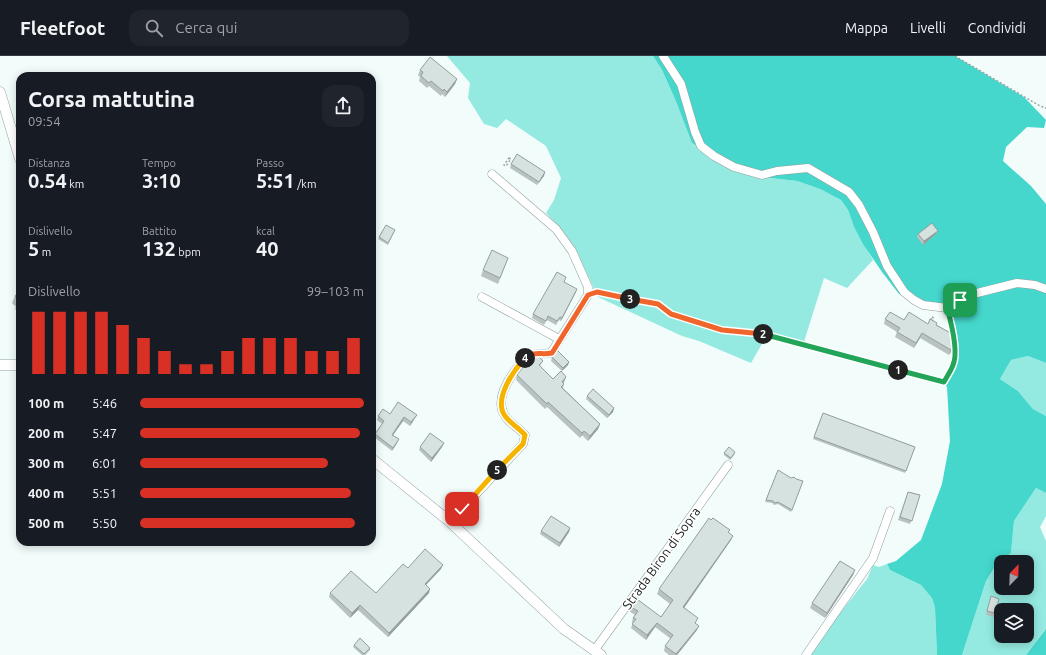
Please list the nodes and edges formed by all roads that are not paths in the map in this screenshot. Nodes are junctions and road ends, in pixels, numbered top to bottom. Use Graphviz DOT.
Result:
graph roads {
  1 [pos="663,56"];
  2 [pos="0,92"];
  3 [pos="16,146"];
  4 [pos="492,174"];
  5 [pos="1046,289"];
  6 [pos="482,298"];
  7 [pos="559,339"];
  8 [pos="0,365"];
  9 [pos="16,365"];
  10 [pos="376,462"];
  11 [pos="728,465"];
  12 [pos="890,511"];
  13 [pos="449,521"];
  14 [pos="597,653"];
  15 [pos="806,655"];
  1 -- 5 [label="street"];
  2 -- 3 [label="street"];
  4 -- 7 [label="street"];
  6 -- 7 [label="street"];
  7 -- 13 [label="street"];
  8 -- 9 [label="street"];
  10 -- 13 [label="street, Strada Biron di Sopra"];
  11 -- 14 [label="street, Strada Biron di Sopra"];
  12 -- 15 [label="street"];
  13 -- 14 [label="street, Strada Biron di Sopra"];
}
